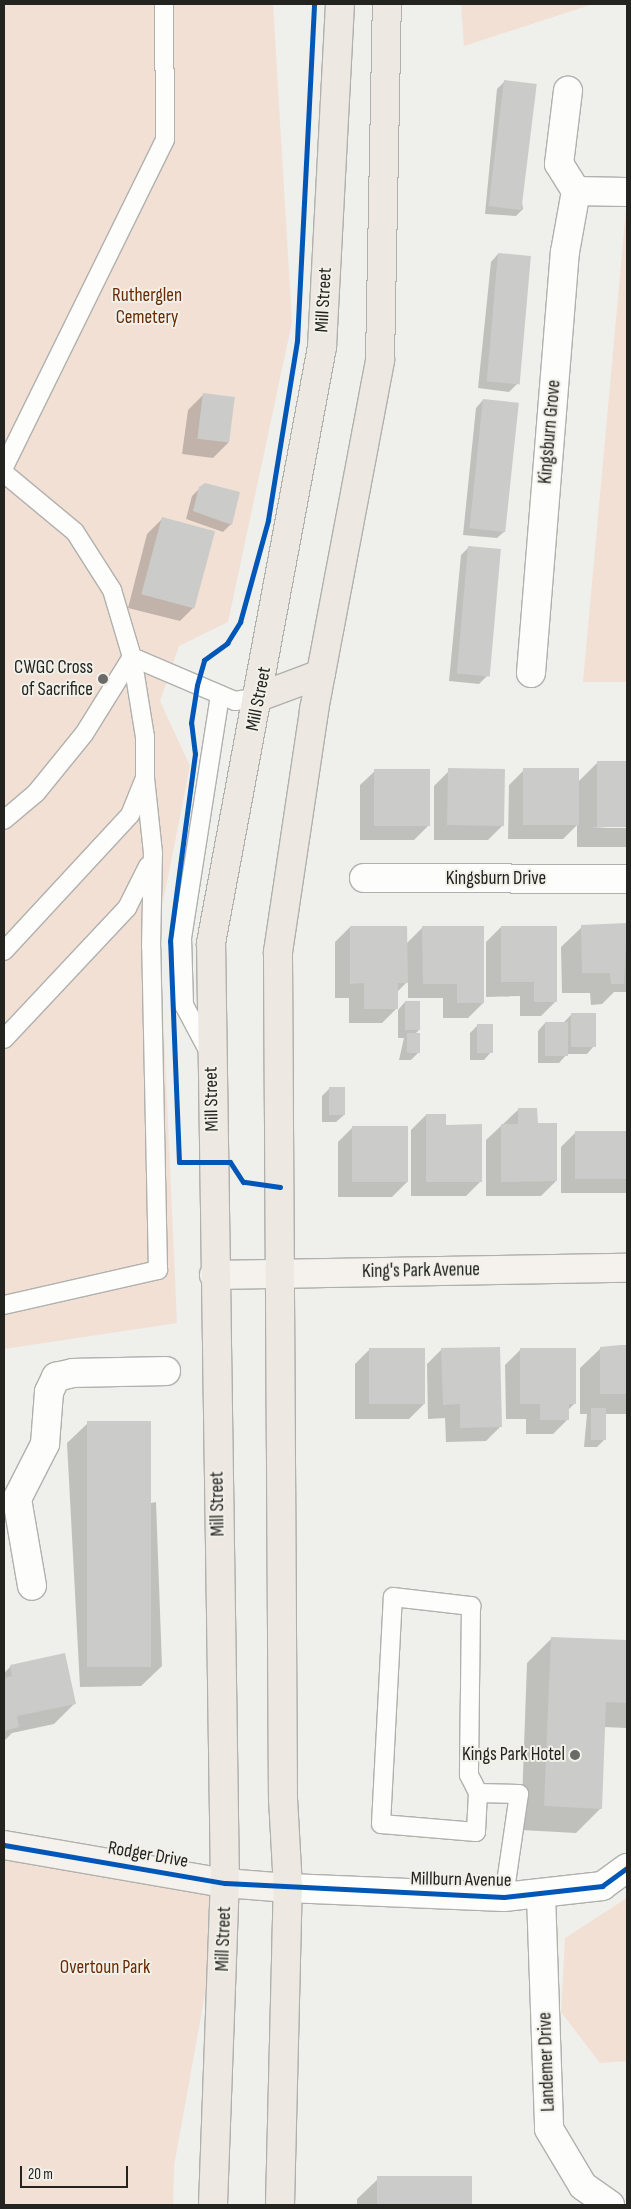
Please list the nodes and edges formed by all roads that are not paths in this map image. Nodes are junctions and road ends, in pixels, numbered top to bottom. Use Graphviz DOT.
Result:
graph roads {
  1 [pos="164,4"];
  2 [pos="340,4"];
  3 [pos="387,4"];
  4 [pos="568,91"];
  5 [pos="576,191"];
  6 [pos="627,192"];
  7 [pos="4,468"];
  8 [pos="4,473"];
  9 [pos="132,657"];
  10 [pos="531,673"];
  11 [pos="321,674"];
  12 [pos="220,695"];
  13 [pos="259,697"];
  14 [pos="145,778"];
  15 [pos="4,820"];
  16 [pos="152,840"];
  17 [pos="364,878"];
  18 [pos="627,880"];
  19 [pos="4,951"];
  20 [pos="4,1039"];
  21 [pos="212,1057"];
  22 [pos="627,1268"];
  23 [pos="281,1274"];
  24 [pos="214,1275"];
  25 [pos="4,1305"];
  26 [pos="166,1371"];
  27 [pos="10,1495"];
  28 [pos="32,1586"];
  29 [pos="478,1793"];
  30 [pos="4,1845"];
  31 [pos="627,1868"];
  32 [pos="225,1883"];
  33 [pos="288,1888"];
  34 [pos="541,1895"];
  35 [pos="504,1897"];
  36 [pos="213,2205"];
  37 [pos="280,2205"];
  38 [pos="610,2205"];
  1 -- 7 [label="lane"];
  2 -- 13 [label="main road, Mill Street"];
  3 -- 11 [label="main road"];
  4 -- 5 [label="street"];
  5 -- 6 [label="street"];
  5 -- 10 [label="street, Kingsburn Grove"];
  8 -- 9 [label="lane"];
  9 -- 12 [label="lane"];
  9 -- 14 [label="lane"];
  9 -- 15 [label="lane"];
  11 -- 13 [label="main road"];
  11 -- 23 [label="main road"];
  12 -- 13 [label="lane"];
  12 -- 21 [label="lane"];
  13 -- 21 [label="main road, Mill Street"];
  14 -- 16 [label="lane"];
  14 -- 19 [label="lane"];
  16 -- 20 [label="lane"];
  16 -- 25 [label="lane"];
  17 -- 18 [label="street, Kingsburn Drive"];
  21 -- 24 [label="main road, Mill Street"];
  22 -- 23 [label="main road, King's Park Avenue"];
  23 -- 24 [label="main road, King's Park Avenue"];
  23 -- 33 [label="main road"];
  24 -- 32 [label="main road, Mill Street"];
  26 -- 27 [label="street"];
  27 -- 28 [label="street"];
  29 -- 29 [label="lane"];
  29 -- 35 [label="lane"];
  30 -- 32 [label="main road, Rodger Drive"];
  31 -- 34 [label="street, Millburn Avenue"];
  32 -- 33 [label="main road, Rodger Drive"];
  32 -- 36 [label="main road, Mill Street"];
  33 -- 35 [label="street, Millburn Avenue"];
  33 -- 37 [label="main road"];
  34 -- 35 [label="street, Millburn Avenue"];
  34 -- 38 [label="street, Landemer Drive"];
}
